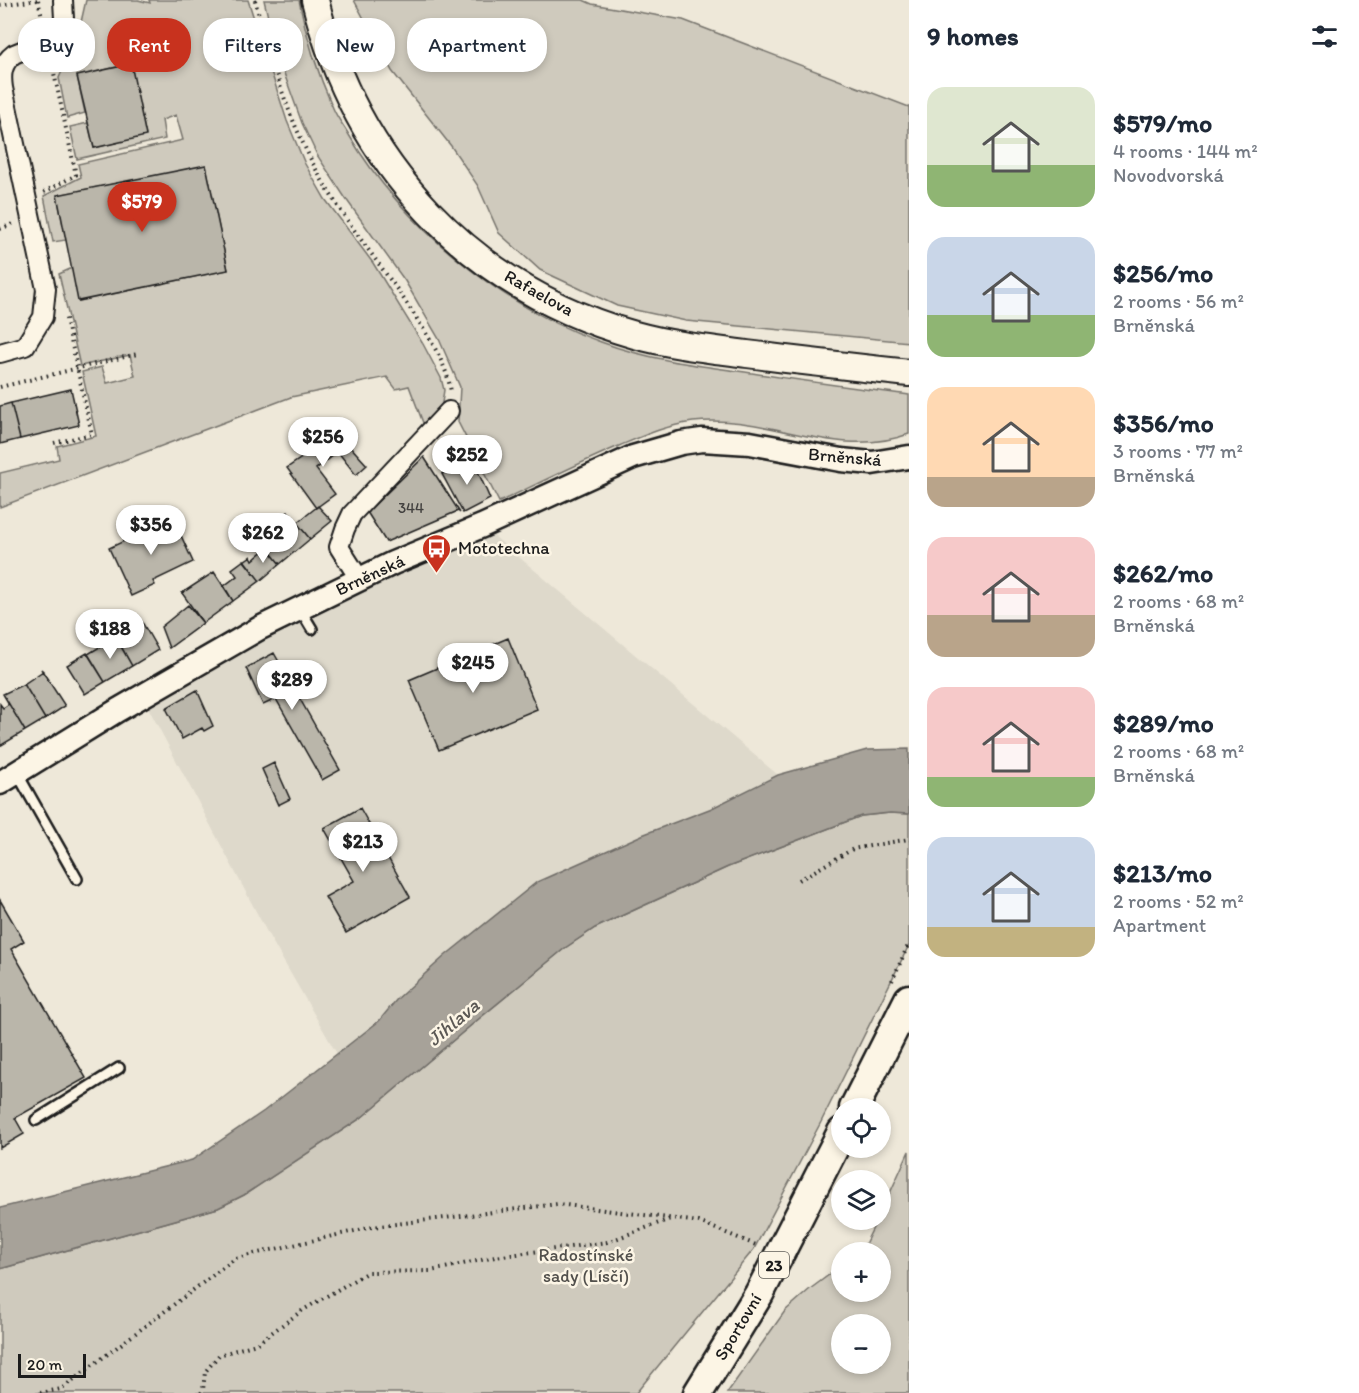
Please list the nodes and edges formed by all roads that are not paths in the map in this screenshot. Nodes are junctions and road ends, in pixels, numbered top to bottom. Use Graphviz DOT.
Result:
graph roads {
  1 [pos="63,0"];
  2 [pos="315,0"];
  3 [pos="0,353"];
  4 [pos="909,373"];
  5 [pos="449,411"];
  6 [pos="909,457"];
  7 [pos="360,580"];
  8 [pos="300,609"];
  9 [pos="312,629"];
  10 [pos="9,778"];
  11 [pos="77,879"];
  12 [pos="909,999"];
  13 [pos="119,1068"];
  14 [pos="859,1098"];
  15 [pos="36,1120"];
  16 [pos="831,1153"];
  17 [pos="698,1393"];
  1 -- 3 [label="street"];
  2 -- 4 [label="main road, Rafaelova"];
  5 -- 7 [label="street"];
  6 -- 7 [label="street, Brněnská"];
  7 -- 8 [label="street, Brněnská"];
  8 -- 9 [label="lane"];
  8 -- 10 [label="street, Brněnská"];
  10 -- 11 [label="lane"];
  12 -- 14 [label="main road"];
  13 -- 15 [label="lane"];
  16 -- 17 [label="main road, Sportovní / 23"];
}
